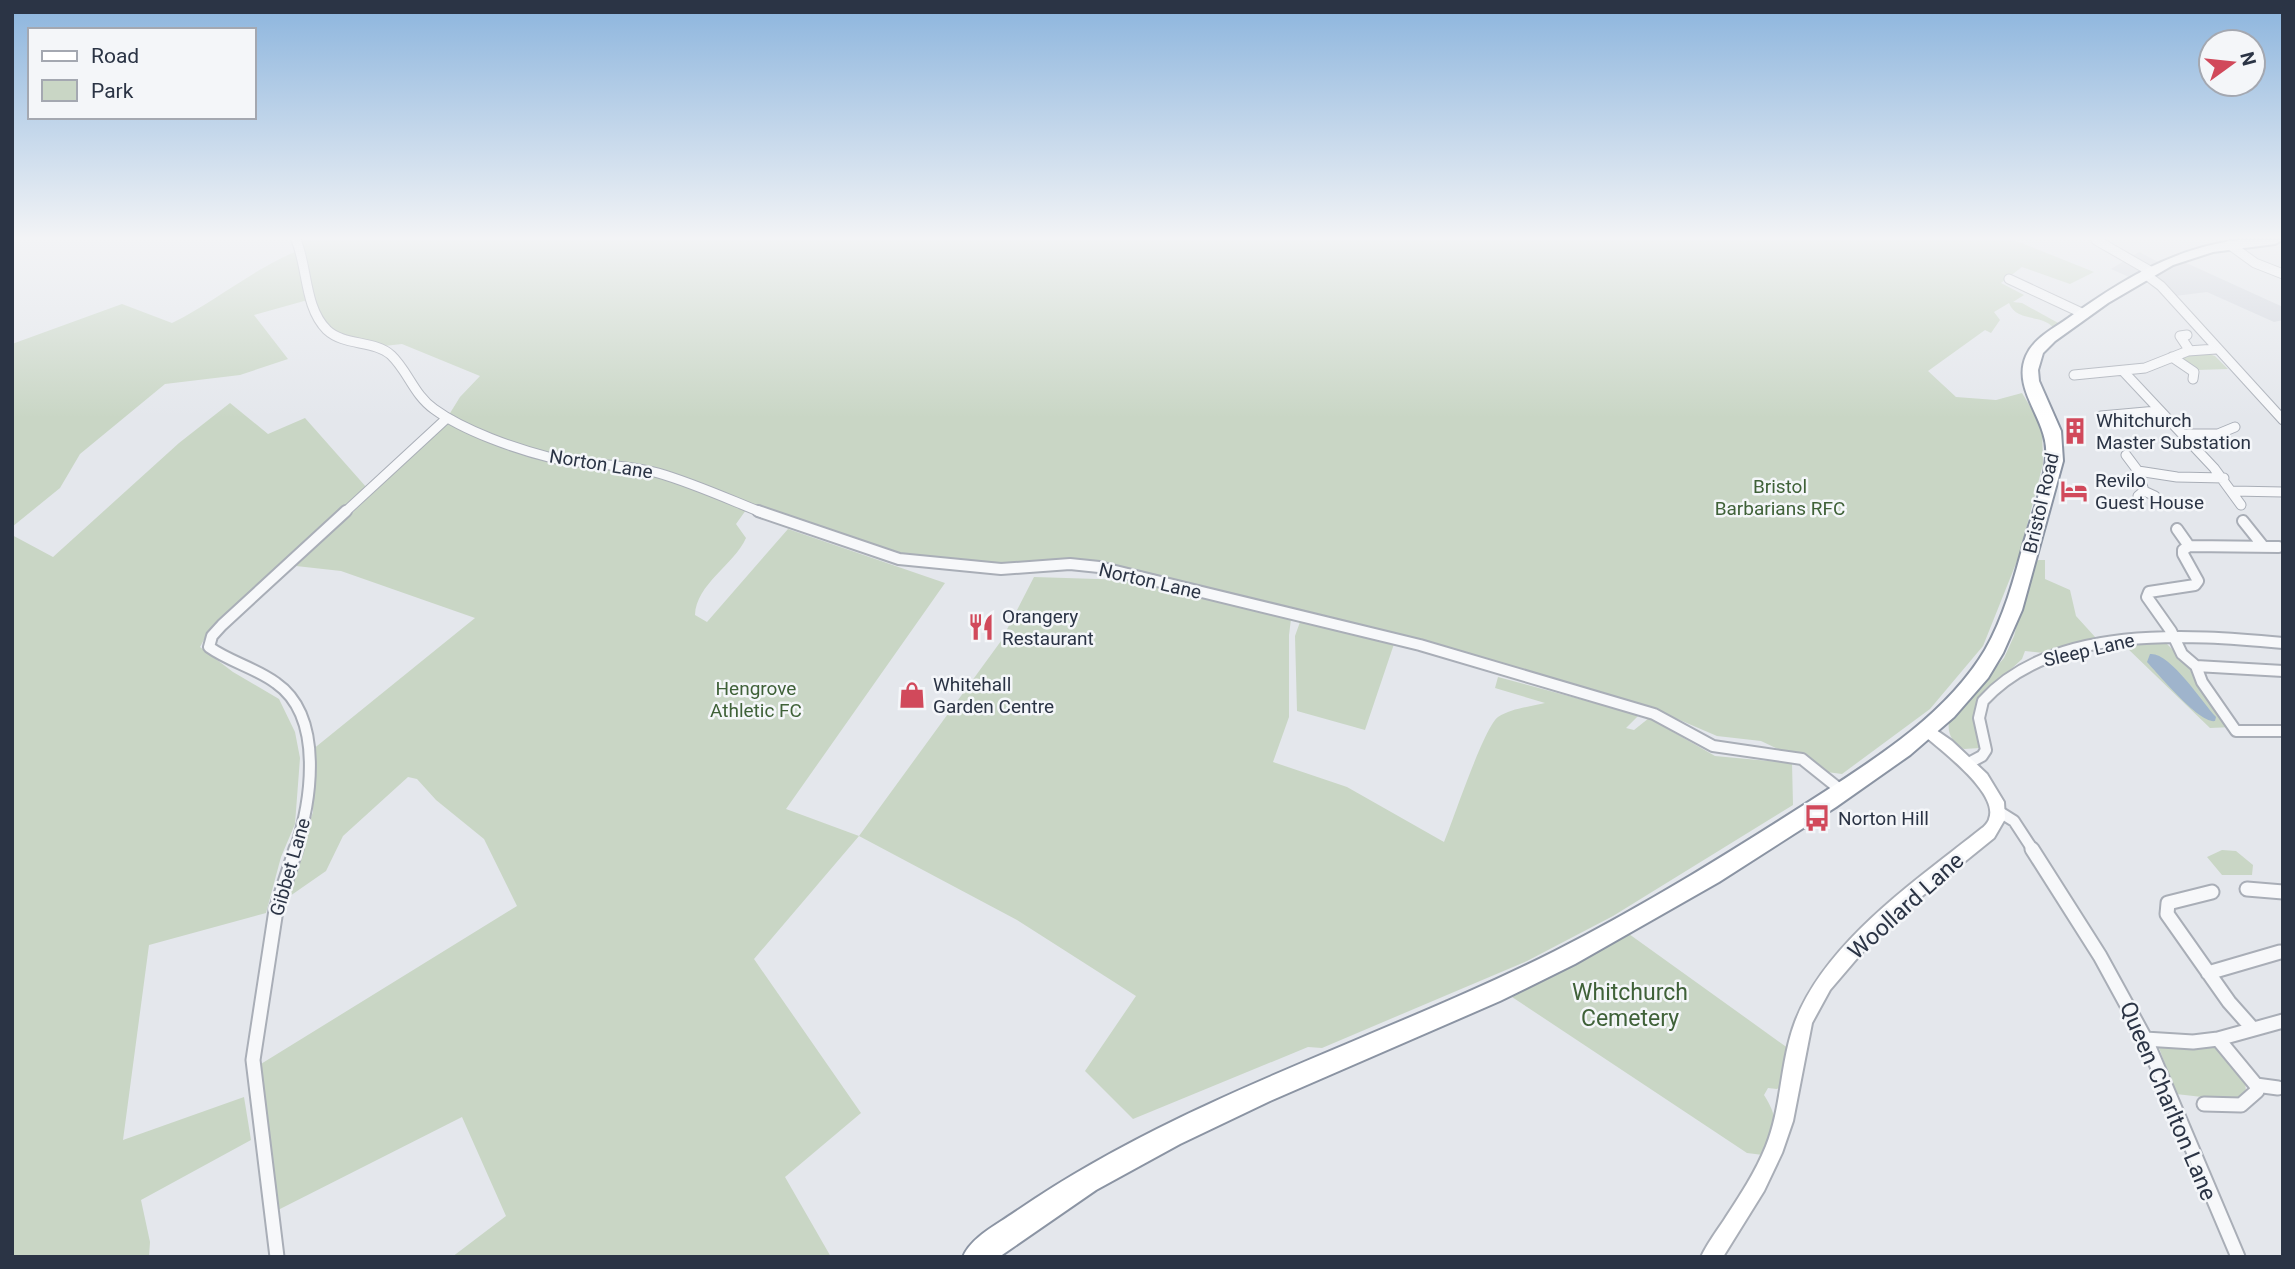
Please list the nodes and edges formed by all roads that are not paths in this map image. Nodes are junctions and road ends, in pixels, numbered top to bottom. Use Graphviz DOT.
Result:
graph roads {
  1 [pos="312,299"];
  2 [pos="2052,299"];
  3 [pos="2107,299"];
  4 [pos="2173,299"];
  5 [pos="2084,314"];
  6 [pos="2180,335"];
  7 [pos="2216,349"];
  8 [pos="2190,351"];
  9 [pos="2172,356"];
  10 [pos="2123,371"];
  11 [pos="2196,375"];
  12 [pos="2078,377"];
  13 [pos="2153,407"];
  14 [pos="2101,416"];
  15 [pos="447,418"];
  16 [pos="2283,420"];
  17 [pos="2236,432"];
  18 [pos="2184,434"];
  19 [pos="2126,455"];
  20 [pos="2138,471"];
  21 [pos="2224,478"];
  22 [pos="2232,491"];
  23 [pos="2283,492"];
  24 [pos="2155,496"];
  25 [pos="2241,505"];
  26 [pos="2243,521"];
  27 [pos="2177,529"];
  28 [pos="2189,546"];
  29 [pos="2263,547"];
  30 [pos="2278,547"];
  31 [pos="2173,637"];
  32 [pos="2283,643"];
  33 [pos="2196,666"];
  34 [pos="2283,671"];
  35 [pos="1926,729"];
  36 [pos="2283,731"];
  37 [pos="1967,764"];
  38 [pos="1842,791"];
  39 [pos="1998,811"];
  40 [pos="2247,889"];
  41 [pos="2212,892"];
  42 [pos="2283,892"];
  43 [pos="2280,952"];
  44 [pos="2208,973"];
  45 [pos="2283,1021"];
  46 [pos="2253,1029"];
  47 [pos="2146,1039"];
  48 [pos="2218,1039"];
  49 [pos="2256,1085"];
  50 [pos="2278,1088"];
  51 [pos="2204,1104"];
  52 [pos="278,1257"];
  53 [pos="976,1257"];
  54 [pos="1710,1257"];
  55 [pos="2238,1257"];
  1 -- 15 [label="street, Norton Lane"];
  2 -- 5 [label="street"];
  3 -- 5 [label="highway, Bristol Road"];
  4 -- 7 [label="street"];
  5 -- 35 [label="highway, Bristol Road"];
  6 -- 8 [label="street"];
  7 -- 8 [label="street"];
  7 -- 16 [label="street"];
  8 -- 9 [label="street"];
  9 -- 10 [label="street"];
  9 -- 11 [label="street"];
  10 -- 12 [label="street"];
  10 -- 13 [label="street"];
  13 -- 14 [label="street"];
  13 -- 18 [label="street"];
  15 -- 38 [label="street, Norton Lane"];
  15 -- 52 [label="street, Gibbet Lane"];
  17 -- 18 [label="street"];
  18 -- 21 [label="street"];
  19 -- 20 [label="street"];
  20 -- 21 [label="street"];
  20 -- 24 [label="street"];
  21 -- 22 [label="street"];
  22 -- 23 [label="street"];
  22 -- 25 [label="street"];
  26 -- 29 [label="street"];
  27 -- 28 [label="street"];
  28 -- 29 [label="street"];
  28 -- 31 [label="street"];
  29 -- 30 [label="street"];
  31 -- 32 [label="street, Sleep Lane"];
  31 -- 33 [label="street"];
  31 -- 37 [label="street, Sleep Lane"];
  33 -- 34 [label="street"];
  33 -- 36 [label="street"];
  35 -- 37 [label="street"];
  35 -- 38 [label="highway, Bristol Road"];
  37 -- 39 [label="street"];
  38 -- 53 [label="highway, Bristol Road"];
  39 -- 47 [label="street, Queen Charlton Lane"];
  39 -- 54 [label="street, Woollard Lane"];
  40 -- 42 [label="street"];
  41 -- 44 [label="street"];
  43 -- 44 [label="street"];
  44 -- 46 [label="street"];
  45 -- 46 [label="street"];
  46 -- 48 [label="street"];
  47 -- 48 [label="street"];
  47 -- 55 [label="street, Queen Charlton Lane"];
  48 -- 49 [label="street"];
  49 -- 50 [label="street"];
  49 -- 51 [label="street"];
}
